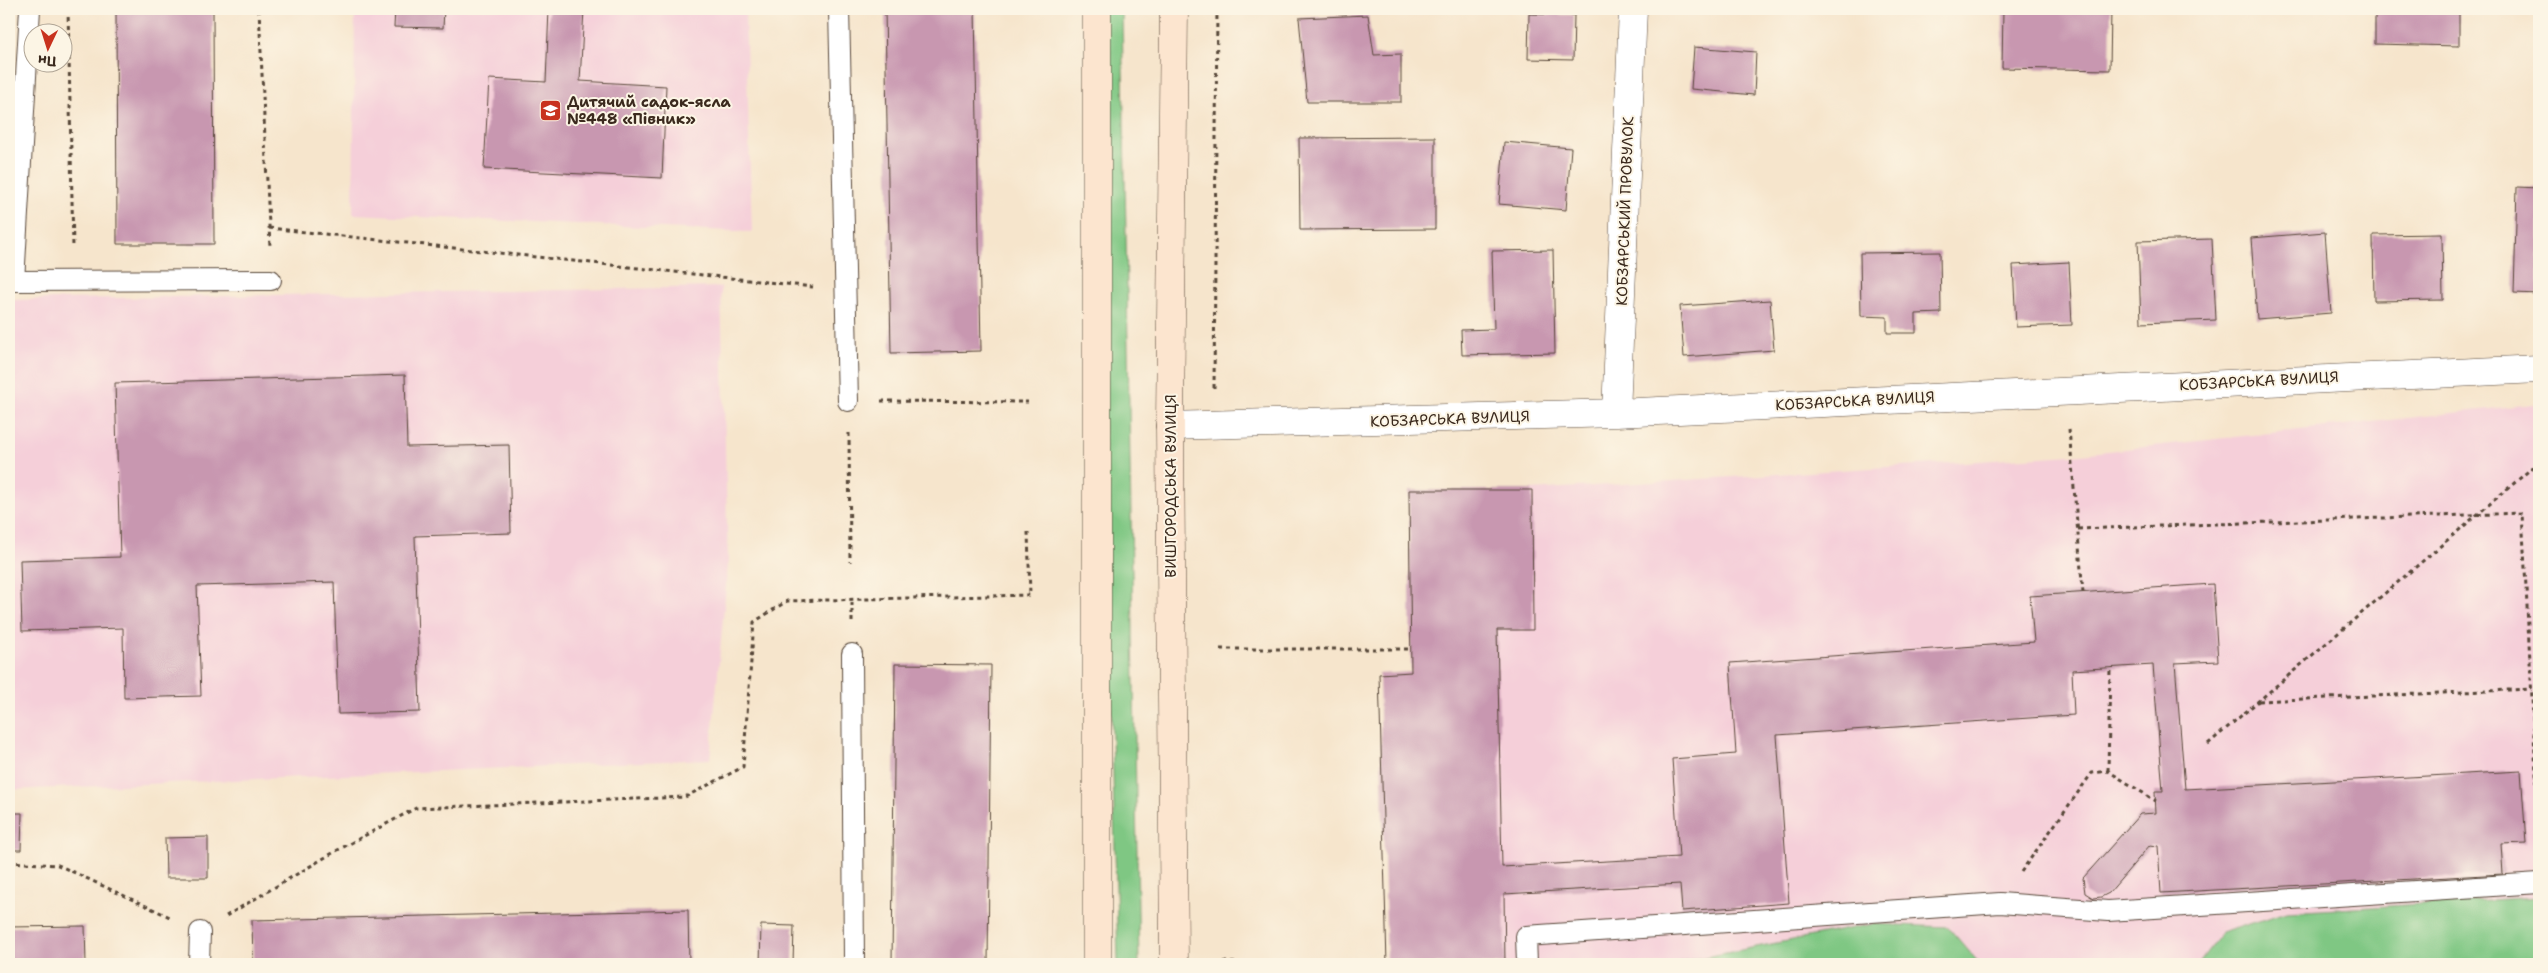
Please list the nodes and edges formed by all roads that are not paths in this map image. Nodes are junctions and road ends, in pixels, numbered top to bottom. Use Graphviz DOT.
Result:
graph roads {
  1 [pos="30,9"];
  2 [pos="839,9"];
  3 [pos="1097,9"];
  4 [pos="1174,9"];
  5 [pos="1633,9"];
  6 [pos="271,280"];
  7 [pos="2539,369"];
  8 [pos="848,401"];
  9 [pos="1616,413"];
  10 [pos="1170,426"];
  11 [pos="852,654"];
  12 [pos="2539,883"];
  13 [pos="200,932"];
  14 [pos="199,964"];
  15 [pos="854,964"];
  16 [pos="1097,964"];
  17 [pos="1174,964"];
  18 [pos="1527,964"];
  1 -- 6 [label="lane"];
  2 -- 8 [label="lane"];
  3 -- 16 [label="main road"];
  4 -- 10 [label="main road, ВИШГОРОДСЬКА ВУЛИЦЯ"];
  5 -- 9 [label="street, КОБЗАРСЬКИЙ ПРОВУЛОК"];
  7 -- 9 [label="street, КОБЗАРСЬКА ВУЛИЦЯ"];
  9 -- 10 [label="street, КОБЗАРСЬКА ВУЛИЦЯ"];
  10 -- 17 [label="main road, ВИШГОРОДСЬКА ВУЛИЦЯ"];
  11 -- 15 [label="lane"];
  12 -- 18 [label="lane"];
  13 -- 14 [label="lane"];
}
